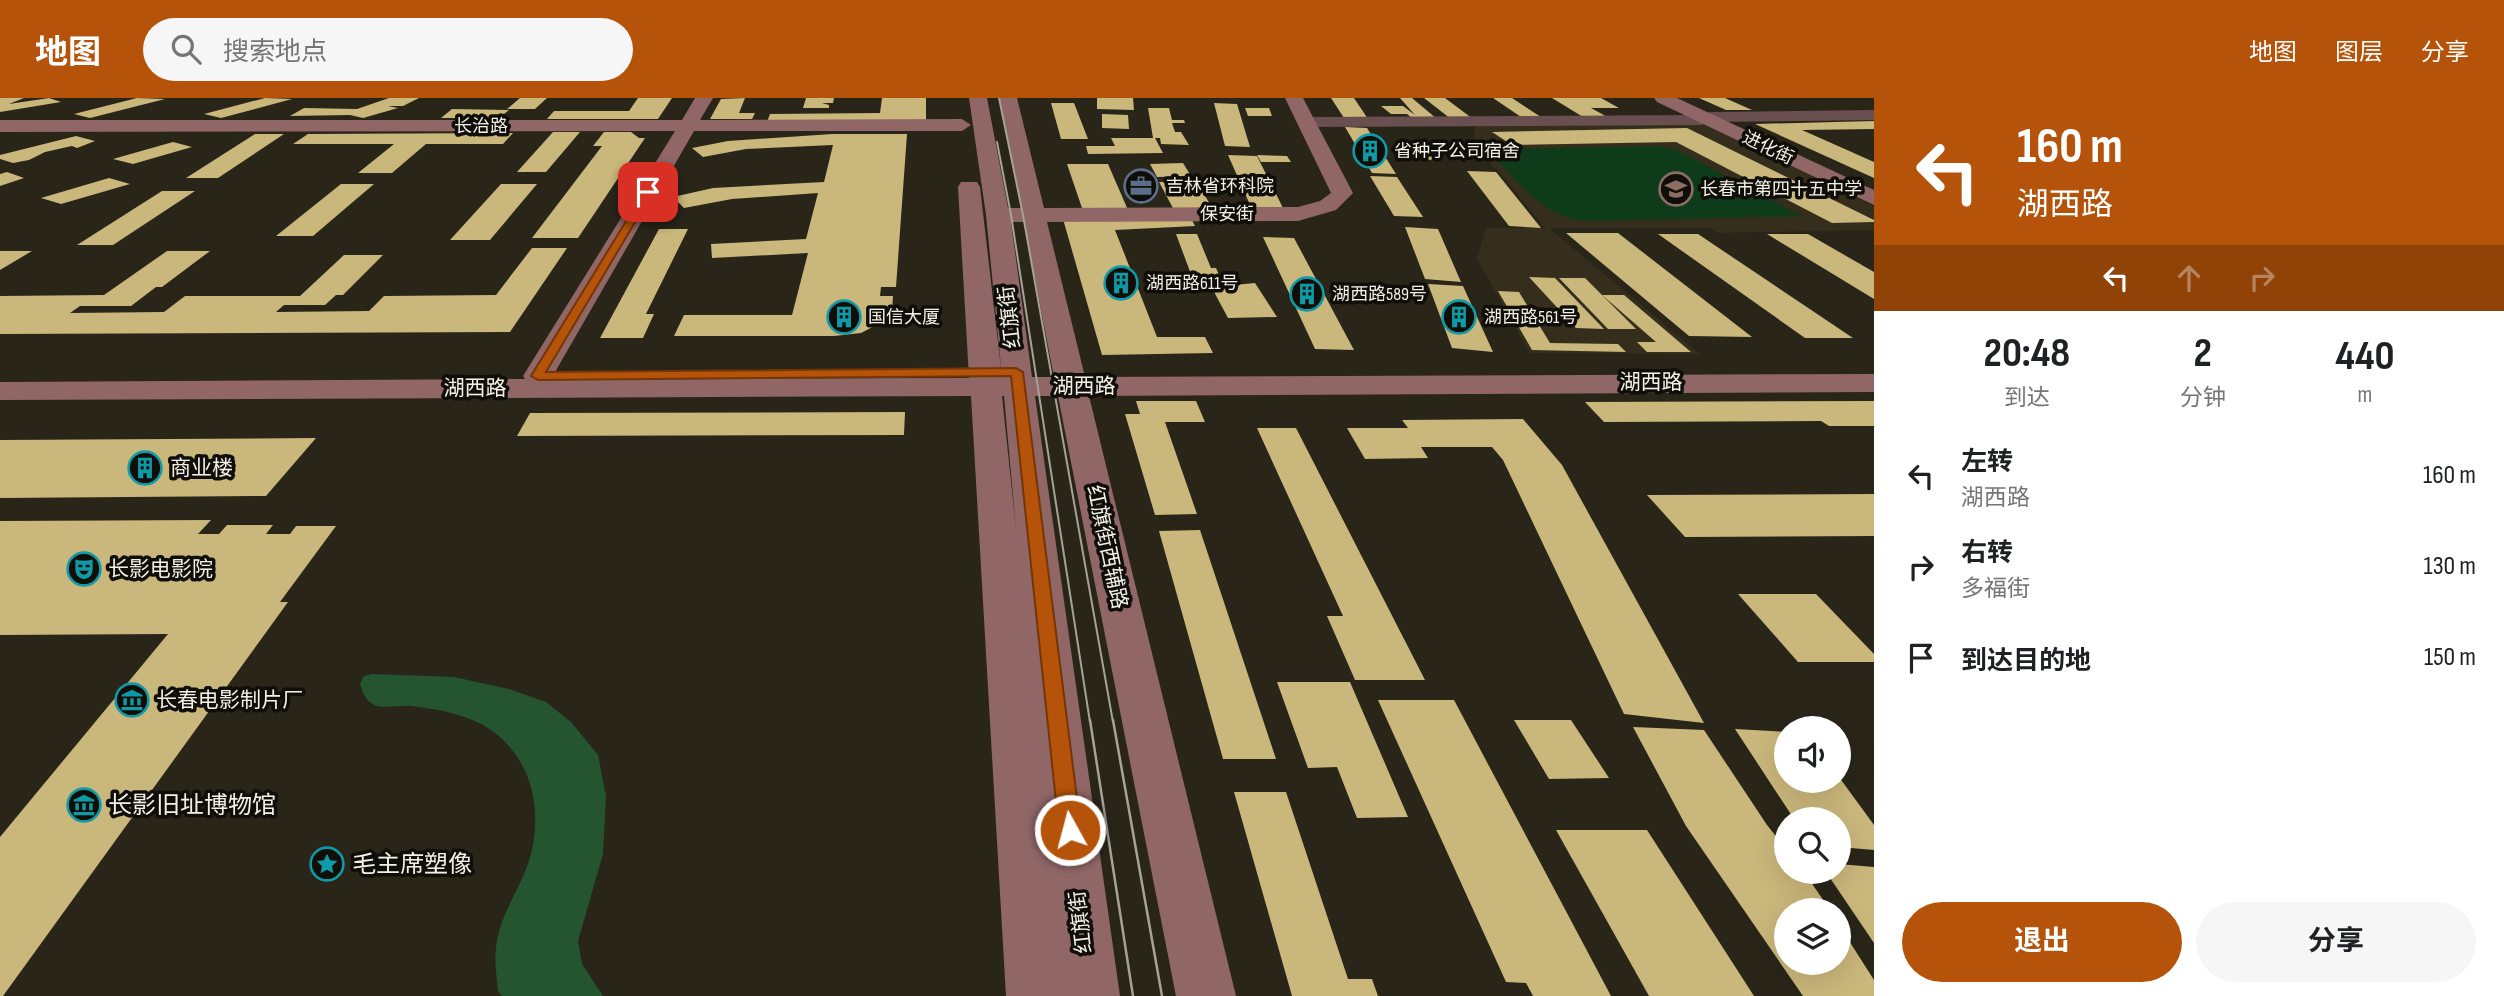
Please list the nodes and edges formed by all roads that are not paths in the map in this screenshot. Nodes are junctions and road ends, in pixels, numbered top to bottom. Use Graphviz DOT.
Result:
graph roads {
  1 [pos="704,98"];
  2 [pos="1008,98"];
  3 [pos="1294,98"];
  4 [pos="1662,98"];
  5 [pos="967,107"];
  6 [pos="1874,115"];
  7 [pos="1707,119"];
  8 [pos="1307,122"];
  9 [pos="688,125"];
  10 [pos="0,126"];
  11 [pos="1874,198"];
  12 [pos="1016,215"];
  13 [pos="1874,371"];
  14 [pos="538,376"];
  15 [pos="0,379"];
  16 [pos="1069,379"];
  17 [pos="1000,380"];
  18 [pos="1874,383"];
  19 [pos="0,391"];
  20 [pos="1036,996"];
  21 [pos="1090,996"];
  22 [pos="1206,996"];
  1 -- 9 [label="main road"];
  2 -- 12 [label="main road, 红旗街西辅路"];
  3 -- 8 [label="main road, 保安街"];
  4 -- 7 [label="main road, 进化街"];
  5 -- 9 [label="main road, 长治路"];
  5 -- 12 [label="main road, 红旗街"];
  5 -- 17 [label="main road, 红旗街"];
  6 -- 7 [label="street"];
  7 -- 8 [label="street"];
  7 -- 11 [label="main road, 进化街"];
  8 -- 12 [label="main road, 保安街"];
  9 -- 10 [label="main road, 长治路"];
  9 -- 14 [label="main road"];
  12 -- 16 [label="main road, 红旗街西辅路"];
  12 -- 17 [label="main road, 红旗街"];
  13 -- 16 [label="main road, 湖西路"];
  14 -- 15 [label="main road, 湖西路"];
  14 -- 17 [label="main road, 湖西路"];
  16 -- 17 [label="main road, 湖西路"];
  16 -- 18 [label="main road, 湖西路"];
  16 -- 22 [label="main road, 红旗街西辅路"];
  17 -- 19 [label="main road, 湖西路"];
  17 -- 20 [label="main road, 红旗街"];
  17 -- 21 [label="main road, 红旗街"];
}
